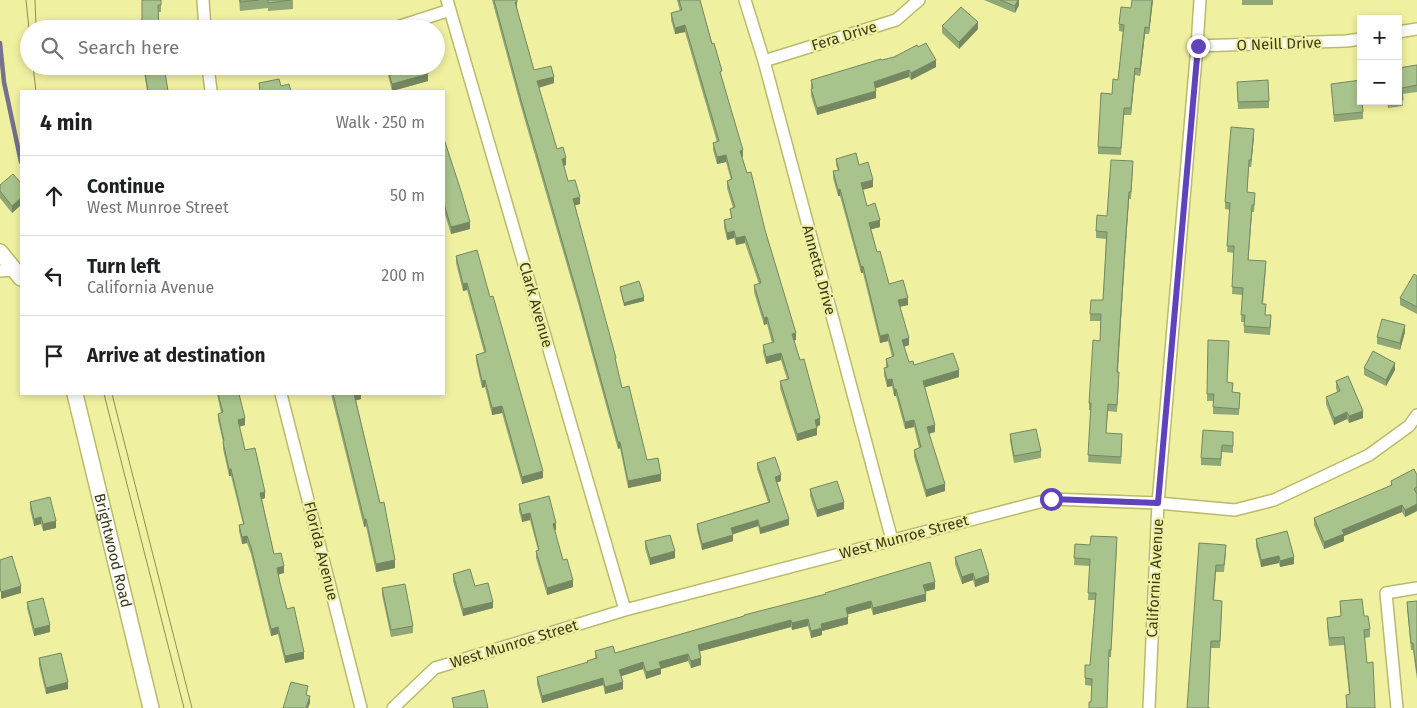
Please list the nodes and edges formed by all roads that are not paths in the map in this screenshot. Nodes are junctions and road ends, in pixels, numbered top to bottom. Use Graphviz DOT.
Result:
graph roads {
  1 [pos="203,0"];
  2 [pos="745,0"];
  3 [pos="919,0"];
  4 [pos="1200,0"];
  5 [pos="449,5"];
  6 [pos="204,20"];
  7 [pos="413,20"];
  8 [pos="1417,29"];
  9 [pos="1402,31"];
  10 [pos="1357,40"];
  11 [pos="1198,46"];
  12 [pos="764,61"];
  13 [pos="209,75"];
  14 [pos="211,90"];
  15 [pos="0,252"];
  16 [pos="0,270"];
  17 [pos="19,274"];
  18 [pos="75,395"];
  19 [pos="281,395"];
  20 [pos="1417,415"];
  21 [pos="1158,503"];
  22 [pos="892,540"];
  23 [pos="1417,588"];
  24 [pos="625,610"];
  25 [pos="151,708"];
  26 [pos="361,708"];
  27 [pos="394,708"];
  28 [pos="1149,708"];
  29 [pos="1397,708"];
  1 -- 6 [label="street"];
  2 -- 12 [label="street, Annetta Drive"];
  3 -- 12 [label="street, Fera Drive"];
  4 -- 11 [label="street, California Avenue"];
  5 -- 7 [label="street"];
  5 -- 24 [label="street, Clark Avenue"];
  8 -- 9 [label="street"];
  10 -- 11 [label="street, O Neill Drive"];
  11 -- 21 [label="street, California Avenue"];
  12 -- 22 [label="street, Annetta Drive"];
  13 -- 14 [label="street"];
  15 -- 17 [label="street"];
  16 -- 17 [label="street"];
  18 -- 25 [label="street, Brightwood Road"];
  19 -- 26 [label="street, Florida Avenue"];
  20 -- 21 [label="street, West Munroe Street"];
  21 -- 22 [label="street, West Munroe Street"];
  21 -- 28 [label="street, California Avenue"];
  22 -- 24 [label="street, West Munroe Street"];
  23 -- 29 [label="street"];
  24 -- 27 [label="street, West Munroe Street"];
}
